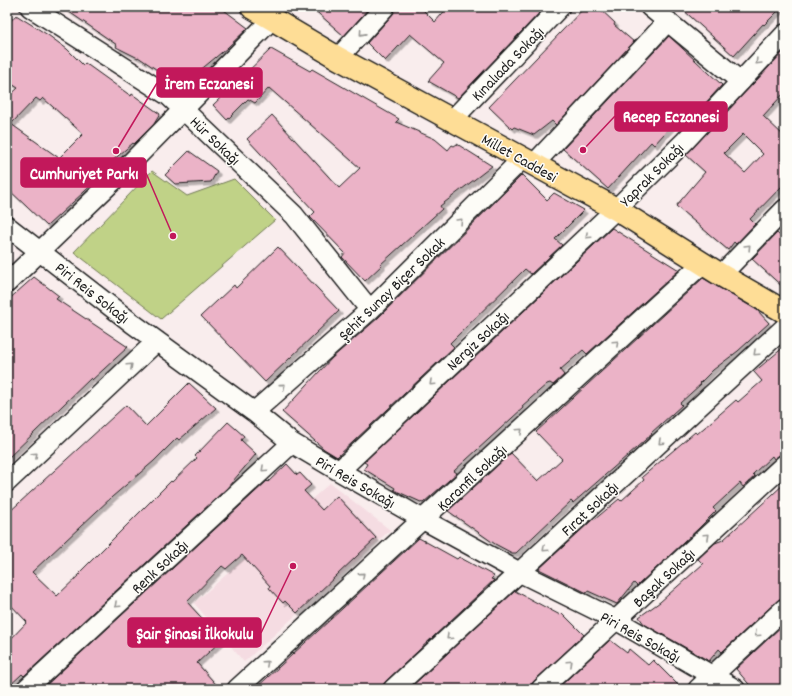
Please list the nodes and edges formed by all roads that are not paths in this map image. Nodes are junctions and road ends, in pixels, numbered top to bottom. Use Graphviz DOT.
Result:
graph roads {
  1 [pos="30,7"];
  2 [pos="385,7"];
  3 [pos="650,7"];
  4 [pos="554,9"];
  5 [pos="264,12"];
  6 [pos="668,21"];
  7 [pos="785,34"];
  8 [pos="338,58"];
  9 [pos="740,80"];
  10 [pos="184,109"];
  11 [pos="453,119"];
  12 [pos="529,161"];
  13 [pos="616,209"];
  14 [pos="785,209"];
  15 [pos="7,226"];
  16 [pos="41,252"];
  17 [pos="703,263"];
  18 [pos="721,275"];
  19 [pos="7,283"];
  20 [pos="370,310"];
  21 [pos="785,312"];
  22 [pos="785,327"];
  23 [pos="158,341"];
  24 [pos="254,412"];
  25 [pos="292,443"];
  26 [pos="785,464"];
  27 [pos="338,471"];
  28 [pos="7,482"];
  29 [pos="424,520"];
  30 [pos="519,572"];
  31 [pos="785,608"];
  32 [pos="616,620"];
  33 [pos="712,676"];
  34 [pos="26,689"];
  35 [pos="237,689"];
  36 [pos="393,689"];
  37 [pos="541,689"];
  38 [pos="698,689"];
  39 [pos="735,689"];
  1 -- 10 [label="street, Hür Sokağı"];
  2 -- 8 [label="street, one-way"];
  3 -- 6 [label="street"];
  4 -- 11 [label="street, Kınalıada Sokağı"];
  5 -- 8 [label="main road, Millet Caddesi"];
  5 -- 10 [label="street"];
  6 -- 9 [label="street"];
  6 -- 12 [label="street, Şehit Sunay Biçer Sokak"];
  7 -- 9 [label="street, Yaprak Sokağı, one-way"];
  8 -- 11 [label="main road, Millet Caddesi"];
  9 -- 13 [label="street, Yaprak Sokağı"];
  10 -- 16 [label="street"];
  10 -- 20 [label="street, Hür Sokağı"];
  11 -- 12 [label="main road, Millet Caddesi"];
  12 -- 13 [label="main road, Millet Caddesi"];
  20 -- 12 [label="street, Şehit Sunay Biçer Sokak, one-way"];
  13 -- 17 [label="main road, Millet Caddesi"];
  13 -- 27 [label="street, Nergiz Sokağı, one-way"];
  18 -- 14 [label="street, one-way"];
  15 -- 16 [label="street, Piri Reis Sokağı"];
  16 -- 19 [label="street"];
  16 -- 23 [label="street, Piri Reis Sokağı"];
  17 -- 18 [label="main road, Millet Caddesi"];
  29 -- 17 [label="street, Karanfil Sokağı, one-way"];
  18 -- 21 [label="main road, Millet Caddesi"];
  24 -- 20 [label="street, Şehit Sunay Biçer Sokak, one-way"];
  22 -- 30 [label="street, Fırat Sokağı, one-way"];
  23 -- 24 [label="street, Piri Reis Sokağı"];
  28 -- 23 [label="street, one-way"];
  24 -- 25 [label="street, Piri Reis Sokağı"];
  25 -- 27 [label="street, Piri Reis Sokağı"];
  25 -- 34 [label="street, Renk Sokağı, one-way"];
  32 -- 26 [label="street, Başak Sokağı, one-way"];
  27 -- 29 [label="street, Piri Reis Sokağı"];
  29 -- 30 [label="street, Piri Reis Sokağı"];
  35 -- 29 [label="street, Karanfil Sokağı, one-way"];
  30 -- 32 [label="street, Piri Reis Sokağı"];
  30 -- 36 [label="street, Fırat Sokağı, one-way"];
  31 -- 33 [label="street, one-way"];
  32 -- 33 [label="street, Piri Reis Sokağı"];
  37 -- 32 [label="street, Başak Sokağı, one-way"];
  33 -- 38 [label="street"];
  33 -- 39 [label="street, Piri Reis Sokağı"];
}
